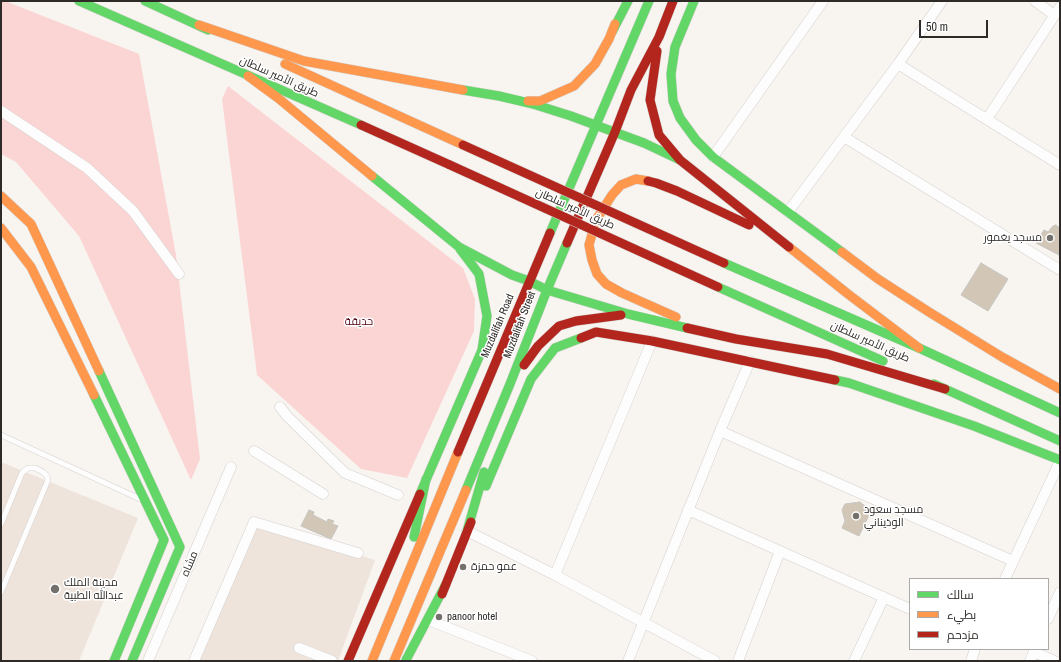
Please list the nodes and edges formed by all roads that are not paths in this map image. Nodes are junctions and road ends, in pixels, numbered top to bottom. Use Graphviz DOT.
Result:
graph roads {
  1 [pos="79,1"];
  2 [pos="146,1"];
  3 [pos="625,1"];
  4 [pos="628,1"];
  5 [pos="649,1"];
  6 [pos="674,1"];
  7 [pos="694,1"];
  8 [pos="823,1"];
  9 [pos="942,1"];
  10 [pos="1034,1"];
  11 [pos="1057,11"];
  12 [pos="199,25"];
  13 [pos="612,32"];
  14 [pos="659,37"];
  15 [pos="898,64"];
  16 [pos="248,76"];
  17 [pos="520,101"];
  18 [pos="602,108"];
  19 [pos="1,111"];
  20 [pos="621,117"];
  21 [pos="987,119"];
  22 [pos="595,124"];
  23 [pos="615,132"];
  24 [pos="844,137"];
  25 [pos="713,157"];
  26 [pos="680,160"];
  27 [pos="1060,165"];
  28 [pos="1,196"];
  29 [pos="788,212"];
  30 [pos="1,228"];
  31 [pos="777,238"];
  32 [pos="459,247"];
  33 [pos="1060,270"];
  34 [pos="178,274"];
  35 [pos="529,281"];
  36 [pos="547,290"];
  37 [pos="522,298"];
  38 [pos="540,306"];
  39 [pos="628,314"];
  40 [pos="713,334"];
  41 [pos="652,341"];
  42 [pos="919,348"];
  43 [pos="750,361"];
  44 [pos="510,384"];
  45 [pos="945,389"];
  46 [pos="1060,389"];
  47 [pos="280,407"];
  48 [pos="1060,412"];
  49 [pos="720,431"];
  50 [pos="1,435"];
  51 [pos="1060,441"];
  52 [pos="254,451"];
  53 [pos="1060,461"];
  54 [pos="231,467"];
  55 [pos="426,480"];
  56 [pos="322,494"];
  57 [pos="398,494"];
  58 [pos="145,501"];
  59 [pos="688,510"];
  60 [pos="1,524"];
  61 [pos="467,531"];
  62 [pos="780,551"];
  63 [pos="358,553"];
  64 [pos="1013,561"];
  65 [pos="555,575"];
  66 [pos="1005,578"];
  67 [pos="405,580"];
  68 [pos="446,584"];
  69 [pos="1,592"];
  70 [pos="1060,592"];
  71 [pos="884,598"];
  72 [pos="395,604"];
  73 [pos="909,609"];
  74 [pos="1049,617"];
  75 [pos="431,621"];
  76 [pos="643,623"];
  77 [pos="299,648"];
  78 [pos="976,650"];
  79 [pos="1033,654"];
  80 [pos="114,661"];
  81 [pos="132,661"];
  82 [pos="148,661"];
  83 [pos="194,661"];
  84 [pos="332,661"];
  85 [pos="348,661"];
  86 [pos="367,661"];
  87 [pos="372,661"];
  88 [pos="394,661"];
  89 [pos="405,661"];
  90 [pos="415,661"];
  91 [pos="532,661"];
  92 [pos="628,661"];
  93 [pos="715,661"];
  94 [pos="738,661"];
  95 [pos="854,661"];
  96 [pos="971,661"];
  97 [pos="1055,661"];
  1 -- 16 [label="main road, طريق الأمير سلطان"];
  2 -- 12 [label="main road, طريق الأمير سلطان"];
  3 -- 13 [label="main road"];
  4 -- 13 [label="main road"];
  5 -- 18 [label="main road, Muzdalifah Road"];
  6 -- 14 [label="main road, Muzdalifah Street"];
  7 -- 25 [label="main road"];
  8 -- 25 [label="street"];
  9 -- 15 [label="street"];
  10 -- 11 [label="street"];
  11 -- 21 [label="street"];
  12 -- 17 [label="main road"];
  12 -- 42 [label="main road, طريق الأمير سلطان, bridge"];
  13 -- 17 [label="main road"];
  14 -- 20 [label="main road, Muzdalifah Street"];
  14 -- 26 [label="main road"];
  15 -- 21 [label="street"];
  15 -- 24 [label="street"];
  16 -- 32 [label="main road"];
  16 -- 45 [label="main road, طريق الأمير سلطان, bridge"];
  17 -- 22 [label="main road"];
  18 -- 20 [label="main road"];
  18 -- 22 [label="main road, Muzdalifah Road"];
  19 -- 34 [label="street"];
  20 -- 23 [label="main road, Muzdalifah Street"];
  21 -- 27 [label="street"];
  22 -- 23 [label="main road"];
  22 -- 35 [label="main road, Muzdalifah Road"];
  23 -- 26 [label="main road"];
  23 -- 36 [label="main road, Muzdalifah Street"];
  24 -- 29 [label="street"];
  24 -- 33 [label="street"];
  25 -- 29 [label="main road"];
  26 -- 31 [label="main road"];
  28 -- 81 [label="main road"];
  29 -- 46 [label="main road"];
  30 -- 58 [label="main road"];
  31 -- 40 [label="main road"];
  31 -- 42 [label="main road"];
  32 -- 35 [label="main road"];
  32 -- 55 [label="main road"];
  35 -- 36 [label="main road"];
  35 -- 37 [label="main road, Muzdalifah Road"];
  36 -- 38 [label="main road, Muzdalifah Street"];
  36 -- 39 [label="main road"];
  37 -- 38 [label="main road"];
  37 -- 67 [label="main road, Muzdalifah Road"];
  38 -- 44 [label="main road, Muzdalifah Street"];
  39 -- 40 [label="main road"];
  39 -- 44 [label="main road"];
  40 -- 45 [label="main road"];
  41 -- 43 [label="main road"];
  41 -- 61 [label="main road"];
  41 -- 65 [label="street"];
  42 -- 48 [label="main road, طريق الأمير سلطان"];
  43 -- 49 [label="street"];
  43 -- 53 [label="main road"];
  44 -- 61 [label="main road"];
  44 -- 88 [label="main road, Muzdalifah Street"];
  45 -- 51 [label="main road, طريق الأمير سلطان"];
  47 -- 57 [label="street"];
  49 -- 59 [label="street"];
  49 -- 64 [label="street"];
  50 -- 58 [label="lane"];
  52 -- 56 [label="street"];
  53 -- 64 [label="street"];
  54 -- 82 [label="street, مشاه"];
  55 -- 67 [label="main road"];
  55 -- 85 [label="main road"];
  58 -- 80 [label="main road"];
  59 -- 62 [label="street"];
  59 -- 76 [label="street"];
  60 -- 69 [label="lane"];
  61 -- 65 [label="street"];
  61 -- 68 [label="main road"];
  62 -- 71 [label="street"];
  62 -- 94 [label="street"];
  63 -- 83 [label="street"];
  64 -- 66 [label="street"];
  65 -- 76 [label="street"];
  67 -- 72 [label="main road, Muzdalifah Road"];
  68 -- 75 [label="main road"];
  68 -- 89 [label="main road"];
  70 -- 74 [label="street"];
  71 -- 73 [label="street"];
  71 -- 95 [label="street"];
  72 -- 86 [label="main road"];
  72 -- 87 [label="main road, Muzdalifah Road"];
  75 -- 90 [label="main road"];
  75 -- 91 [label="street"];
  76 -- 92 [label="street"];
  76 -- 93 [label="street"];
  77 -- 84 [label="street"];
  78 -- 96 [label="street"];
  79 -- 97 [label="street"];
}
